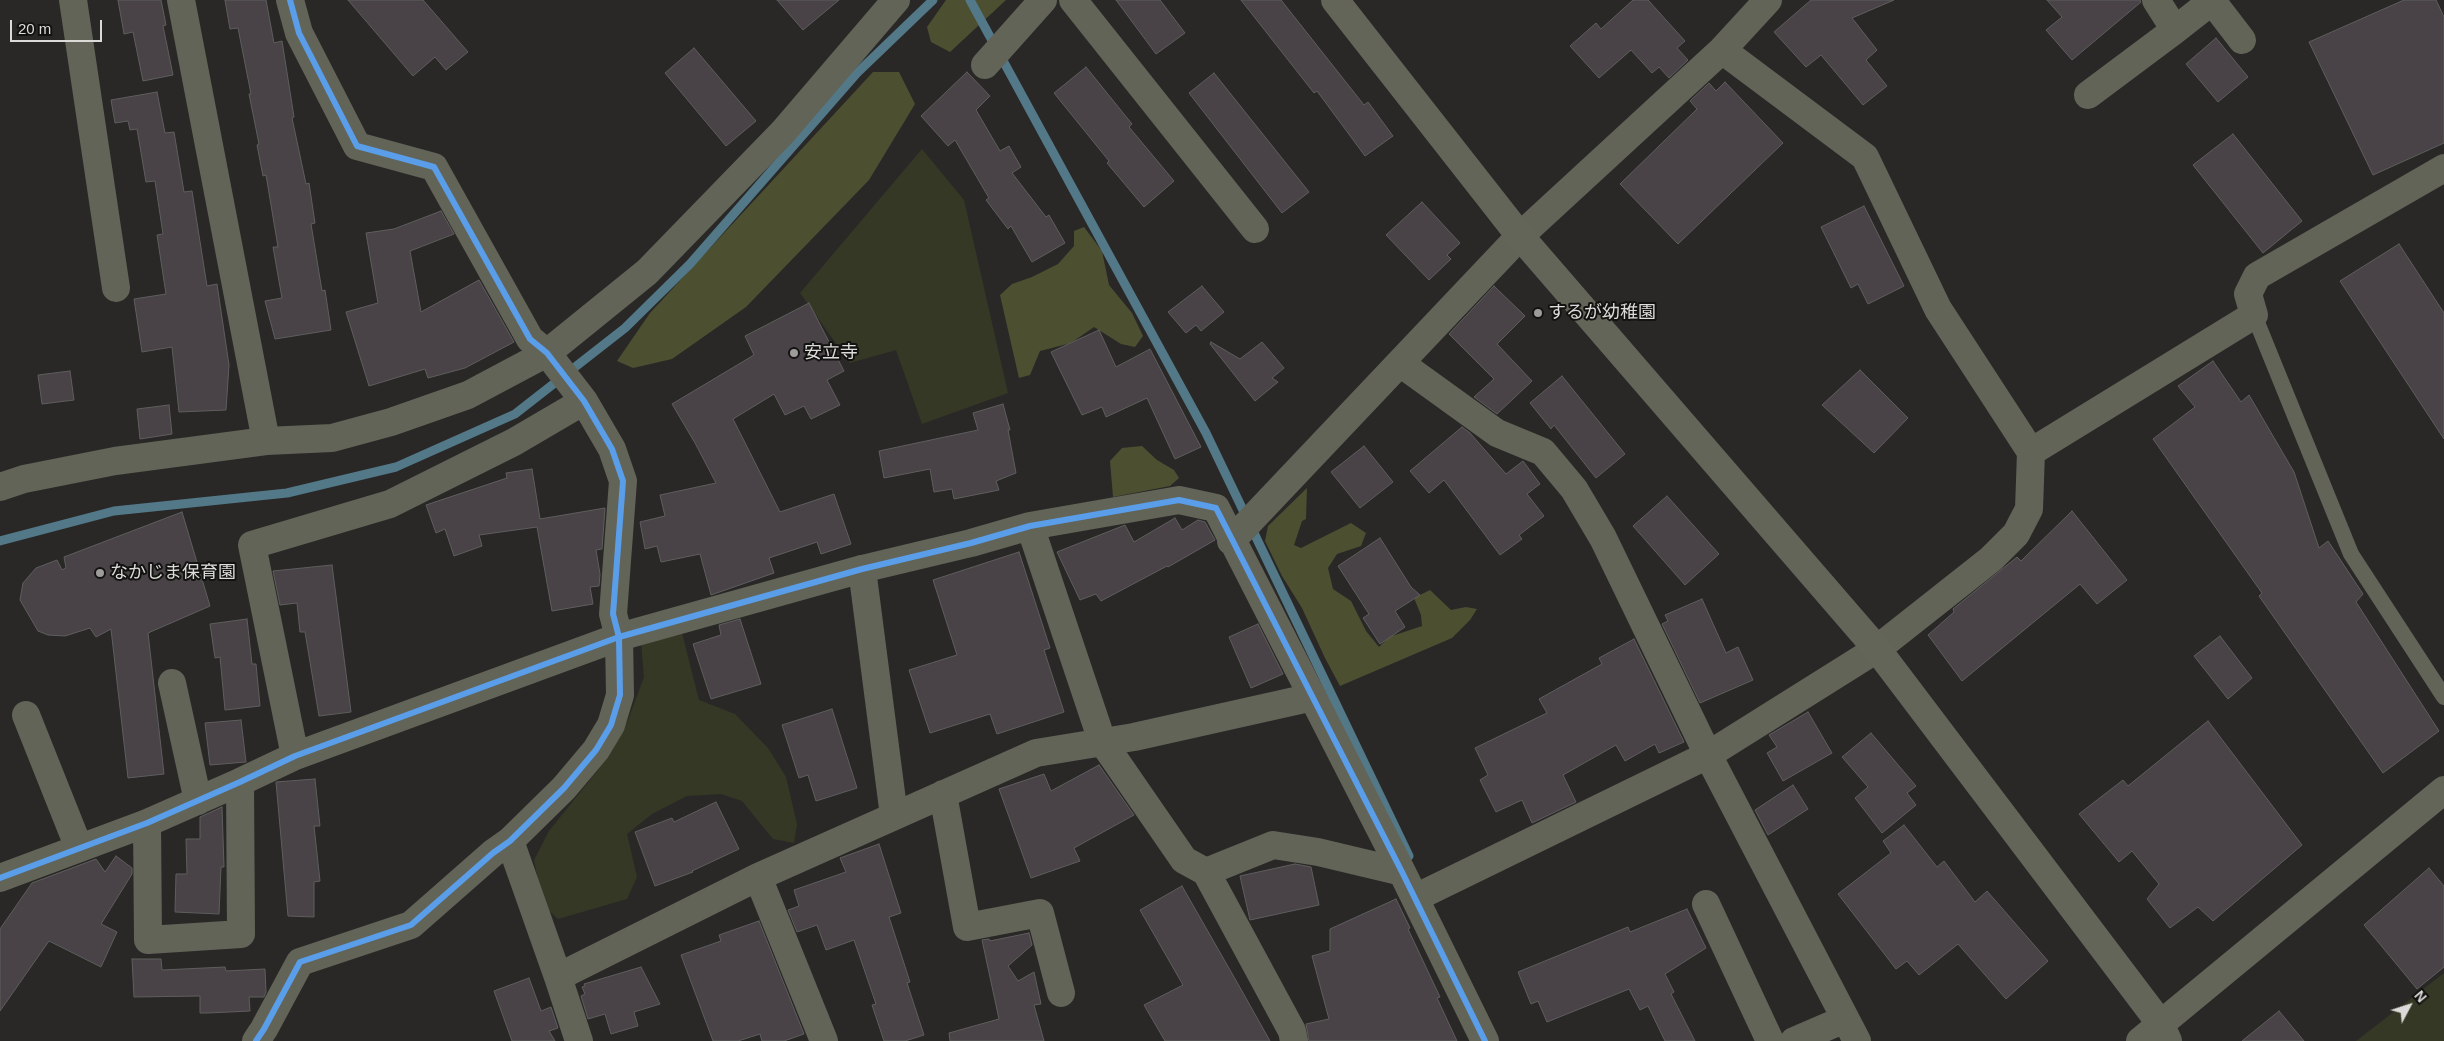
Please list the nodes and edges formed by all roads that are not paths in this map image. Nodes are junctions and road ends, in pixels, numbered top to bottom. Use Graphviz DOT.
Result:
graph roads {
  1 [pos="72,0"];
  2 [pos="181,0"];
  3 [pos="290,0"];
  4 [pos="896,0"];
  5 [pos="1043,0"];
  6 [pos="1073,0"];
  7 [pos="1335,0"];
  8 [pos="1768,0"];
  9 [pos="2156,0"];
  10 [pos="2175,30"];
  11 [pos="2242,40"];
  12 [pos="1722,50"];
  13 [pos="985,65"];
  14 [pos="2088,95"];
  15 [pos="2444,168"];
  16 [pos="1255,229"];
  17 [pos="1520,236"];
  18 [pos="116,288"];
  19 [pos="2254,315"];
  20 [pos="547,353"];
  21 [pos="1400,363"];
  22 [pos="584,401"];
  23 [pos="266,441"];
  24 [pos="2031,452"];
  25 [pos="0,487"];
  26 [pos="1030,526"];
  27 [pos="1231,541"];
  28 [pos="862,569"];
  29 [pos="619,638"];
  30 [pos="1877,650"];
  31 [pos="172,683"];
  32 [pos="1313,696"];
  33 [pos="2444,697"];
  34 [pos="26,715"];
  35 [pos="1102,741"];
  36 [pos="1708,754"];
  37 [pos="295,756"];
  38 [pos="240,782"];
  39 [pos="2444,790"];
  40 [pos="942,794"];
  41 [pos="198,800"];
  42 [pos="894,816"];
  43 [pos="147,822"];
  44 [pos="510,840"];
  45 [pos="79,848"];
  46 [pos="1206,872"];
  47 [pos="1402,872"];
  48 [pos="758,877"];
  49 [pos="0,878"];
  50 [pos="1415,898"];
  51 [pos="1706,904"];
  52 [pos="558,977"];
  53 [pos="1061,993"];
  54 [pos="1851,1030"];
  55 [pos="2164,1032"];
  56 [pos="256,1041"];
  57 [pos="579,1041"];
  58 [pos="824,1041"];
  59 [pos="1294,1041"];
  60 [pos="1485,1041"];
  61 [pos="1770,1041"];
  62 [pos="1794,1041"];
  63 [pos="2140,1041"];
  1 -- 18 [label="street"];
  2 -- 23 [label="street"];
  3 -- 20 [label="street"];
  4 -- 20 [label="street"];
  5 -- 13 [label="street"];
  6 -- 16 [label="street"];
  7 -- 17 [label="street"];
  8 -- 12 [label="street"];
  9 -- 10 [label="street"];
  10 -- 11 [label="street"];
  10 -- 14 [label="street"];
  12 -- 17 [label="street"];
  12 -- 24 [label="street"];
  15 -- 19 [label="street"];
  17 -- 21 [label="street"];
  17 -- 30 [label="street"];
  19 -- 24 [label="street"];
  19 -- 33 [label="lane"];
  20 -- 22 [label="street"];
  20 -- 23 [label="street"];
  21 -- 27 [label="street"];
  21 -- 36 [label="street"];
  22 -- 29 [label="street"];
  22 -- 37 [label="street"];
  23 -- 25 [label="street"];
  24 -- 30 [label="street"];
  26 -- 27 [label="street"];
  26 -- 28 [label="street"];
  26 -- 35 [label="street"];
  27 -- 32 [label="street"];
  28 -- 29 [label="street"];
  28 -- 42 [label="street"];
  29 -- 37 [label="street"];
  29 -- 44 [label="street"];
  30 -- 36 [label="street"];
  30 -- 55 [label="street"];
  31 -- 41 [label="street"];
  32 -- 35 [label="street"];
  32 -- 47 [label="street"];
  34 -- 45 [label="street"];
  35 -- 40 [label="street"];
  35 -- 46 [label="street"];
  36 -- 50 [label="street"];
  36 -- 54 [label="street"];
  37 -- 38 [label="street"];
  38 -- 41 [label="street"];
  38 -- 43 [label="street"];
  39 -- 55 [label="street"];
  40 -- 42 [label="street"];
  40 -- 53 [label="street"];
  41 -- 43 [label="street"];
  42 -- 48 [label="street"];
  43 -- 45 [label="street"];
  44 -- 52 [label="street"];
  44 -- 56 [label="street"];
  45 -- 49 [label="street"];
  46 -- 47 [label="street"];
  46 -- 59 [label="street"];
  47 -- 50 [label="street"];
  48 -- 52 [label="street"];
  48 -- 58 [label="street"];
  50 -- 60 [label="street"];
  51 -- 61 [label="street"];
  52 -- 57 [label="street"];
  54 -- 62 [label="street"];
  55 -- 63 [label="street"];
}
